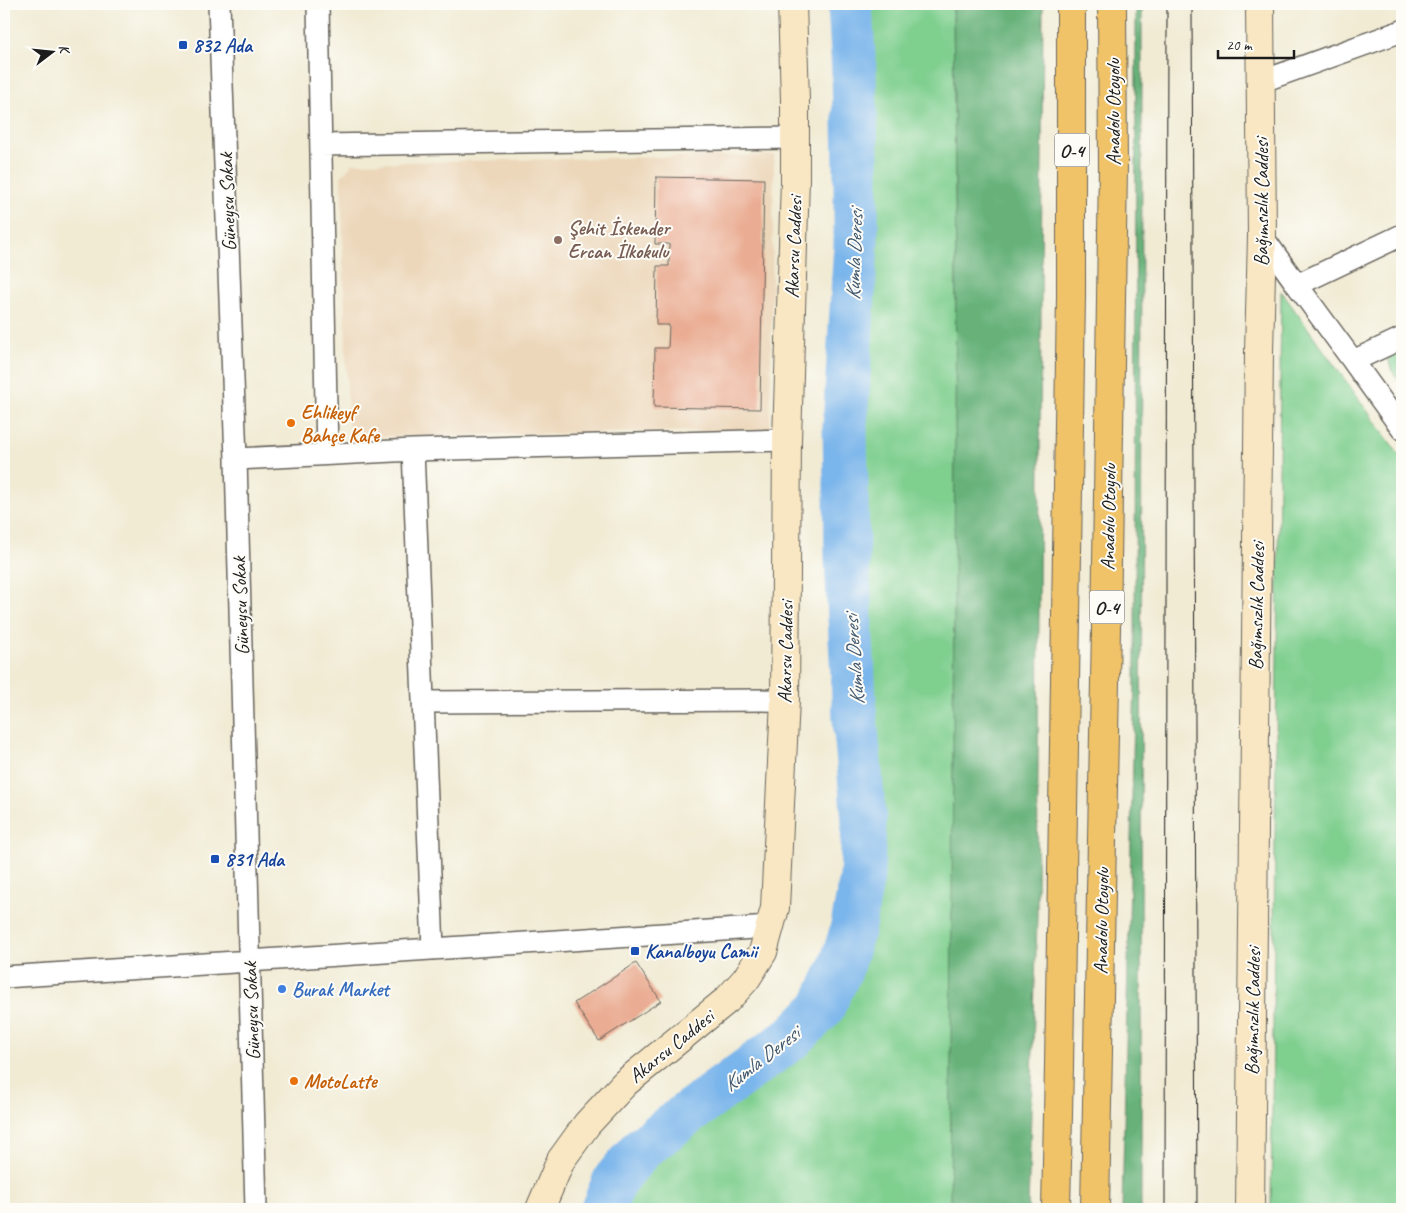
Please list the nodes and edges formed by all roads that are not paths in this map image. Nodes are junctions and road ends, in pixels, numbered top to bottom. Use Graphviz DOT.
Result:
graph roads {
  1 [pos="219,4"];
  2 [pos="318,4"];
  3 [pos="792,4"];
  4 [pos="1071,4"];
  5 [pos="1112,4"];
  6 [pos="1260,4"];
  7 [pos="1402,31"];
  8 [pos="1260,82"];
  9 [pos="795,138"];
  10 [pos="321,145"];
  11 [pos="1402,235"];
  12 [pos="1262,236"];
  13 [pos="1297,285"];
  14 [pos="1402,338"];
  15 [pos="1353,361"];
  16 [pos="1402,429"];
  17 [pos="787,440"];
  18 [pos="413,450"];
  19 [pos="327,454"];
  20 [pos="236,459"];
  21 [pos="785,700"];
  22 [pos="423,702"];
  23 [pos="770,927"];
  24 [pos="433,949"];
  25 [pos="250,961"];
  26 [pos="4,977"];
  27 [pos="256,1209"];
  28 [pos="540,1209"];
  29 [pos="1056,1209"];
  30 [pos="1095,1209"];
  31 [pos="1250,1209"];
  1 -- 20 [label="street, Güneysu Sokak"];
  2 -- 10 [label="street"];
  3 -- 9 [label="street, Akarsu Caddesi"];
  4 -- 29 [label="highway, Anadolu Otoyolu / O-4"];
  5 -- 30 [label="highway, Anadolu Otoyolu / O-4"];
  6 -- 8 [label="street, Bağımsızlık Caddesi"];
  7 -- 8 [label="street"];
  8 -- 12 [label="street, Bağımsızlık Caddesi"];
  9 -- 10 [label="street"];
  9 -- 17 [label="street, Akarsu Caddesi"];
  10 -- 19 [label="street"];
  11 -- 13 [label="street"];
  12 -- 13 [label="street"];
  12 -- 31 [label="street, Bağımsızlık Caddesi"];
  13 -- 15 [label="street"];
  14 -- 15 [label="street"];
  15 -- 16 [label="street"];
  17 -- 18 [label="street"];
  17 -- 21 [label="street, Akarsu Caddesi"];
  18 -- 19 [label="street"];
  18 -- 22 [label="street"];
  19 -- 20 [label="street"];
  20 -- 25 [label="street, Güneysu Sokak"];
  21 -- 22 [label="street"];
  21 -- 23 [label="street, Akarsu Caddesi"];
  22 -- 24 [label="street"];
  23 -- 24 [label="street"];
  23 -- 28 [label="street, Akarsu Caddesi"];
  24 -- 25 [label="street"];
  25 -- 26 [label="street"];
  25 -- 27 [label="street, Güneysu Sokak"];
}
